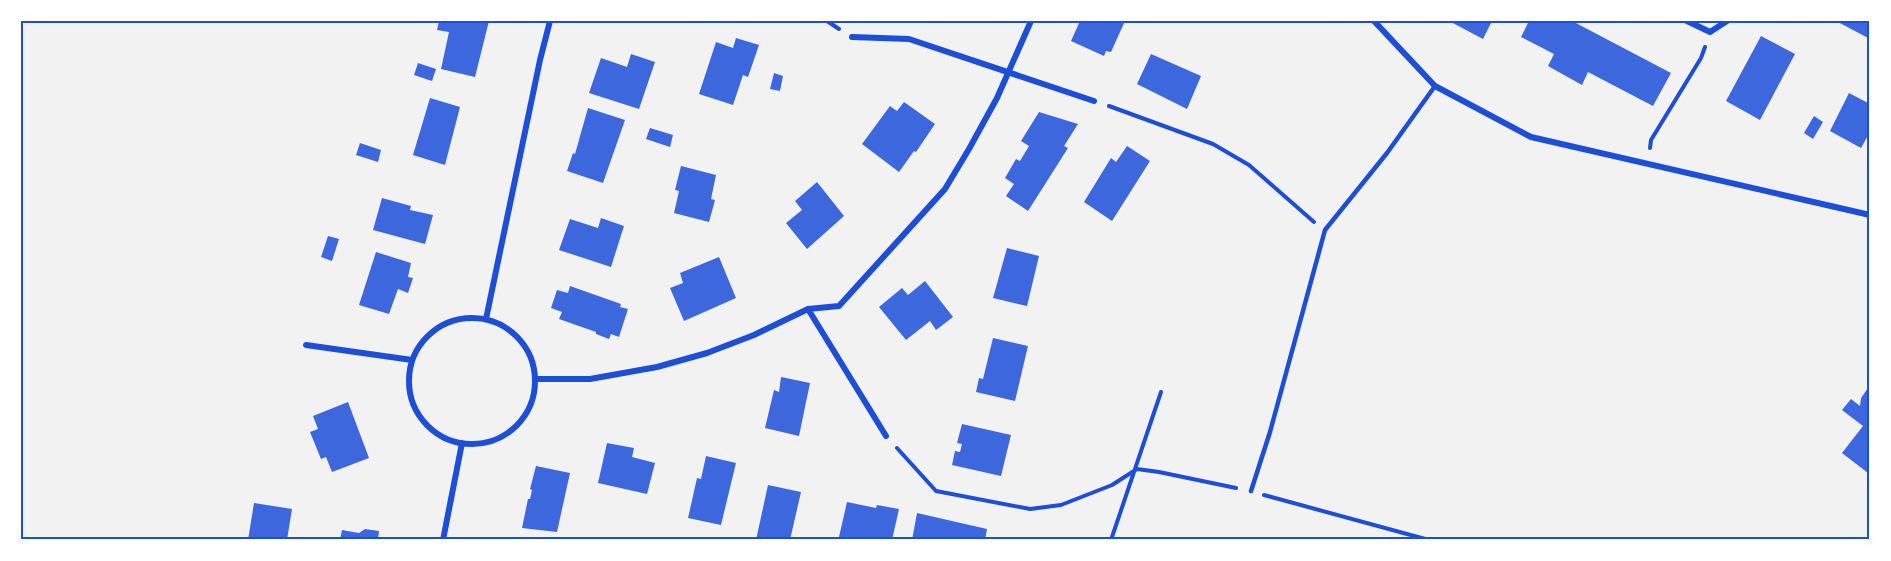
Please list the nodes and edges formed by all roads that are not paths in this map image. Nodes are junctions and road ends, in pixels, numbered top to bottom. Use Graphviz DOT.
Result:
graph roads {
  1 [pos="550,21"];
  2 [pos="1031,21"];
  3 [pos="1374,21"];
  4 [pos="1687,21"];
  5 [pos="1727,21"];
  6 [pos="852,37"];
  7 [pos="1009,71"];
  8 [pos="1435,86"];
  9 [pos="1094,101"];
  10 [pos="1870,215"];
  11 [pos="808,309"];
  12 [pos="486,320"];
  13 [pos="306,345"];
  14 [pos="412,360"];
  15 [pos="536,379"];
  16 [pos="886,436"];
  17 [pos="462,443"];
  18 [pos="1251,491"];
  19 [pos="443,540"];
  1 -- 12 [label="street"];
  2 -- 7 [label="street"];
  3 -- 8 [label="street"];
  4 -- 5 [label="street"];
  6 -- 7 [label="street"];
  7 -- 9 [label="street"];
  7 -- 11 [label="street"];
  8 -- 10 [label="street"];
  8 -- 18 [label="lane"];
  11 -- 15 [label="street"];
  11 -- 16 [label="street"];
  12 -- 14 [label="street"];
  12 -- 15 [label="street"];
  13 -- 14 [label="street"];
  14 -- 17 [label="street"];
  15 -- 17 [label="street"];
  17 -- 19 [label="street"];
}
